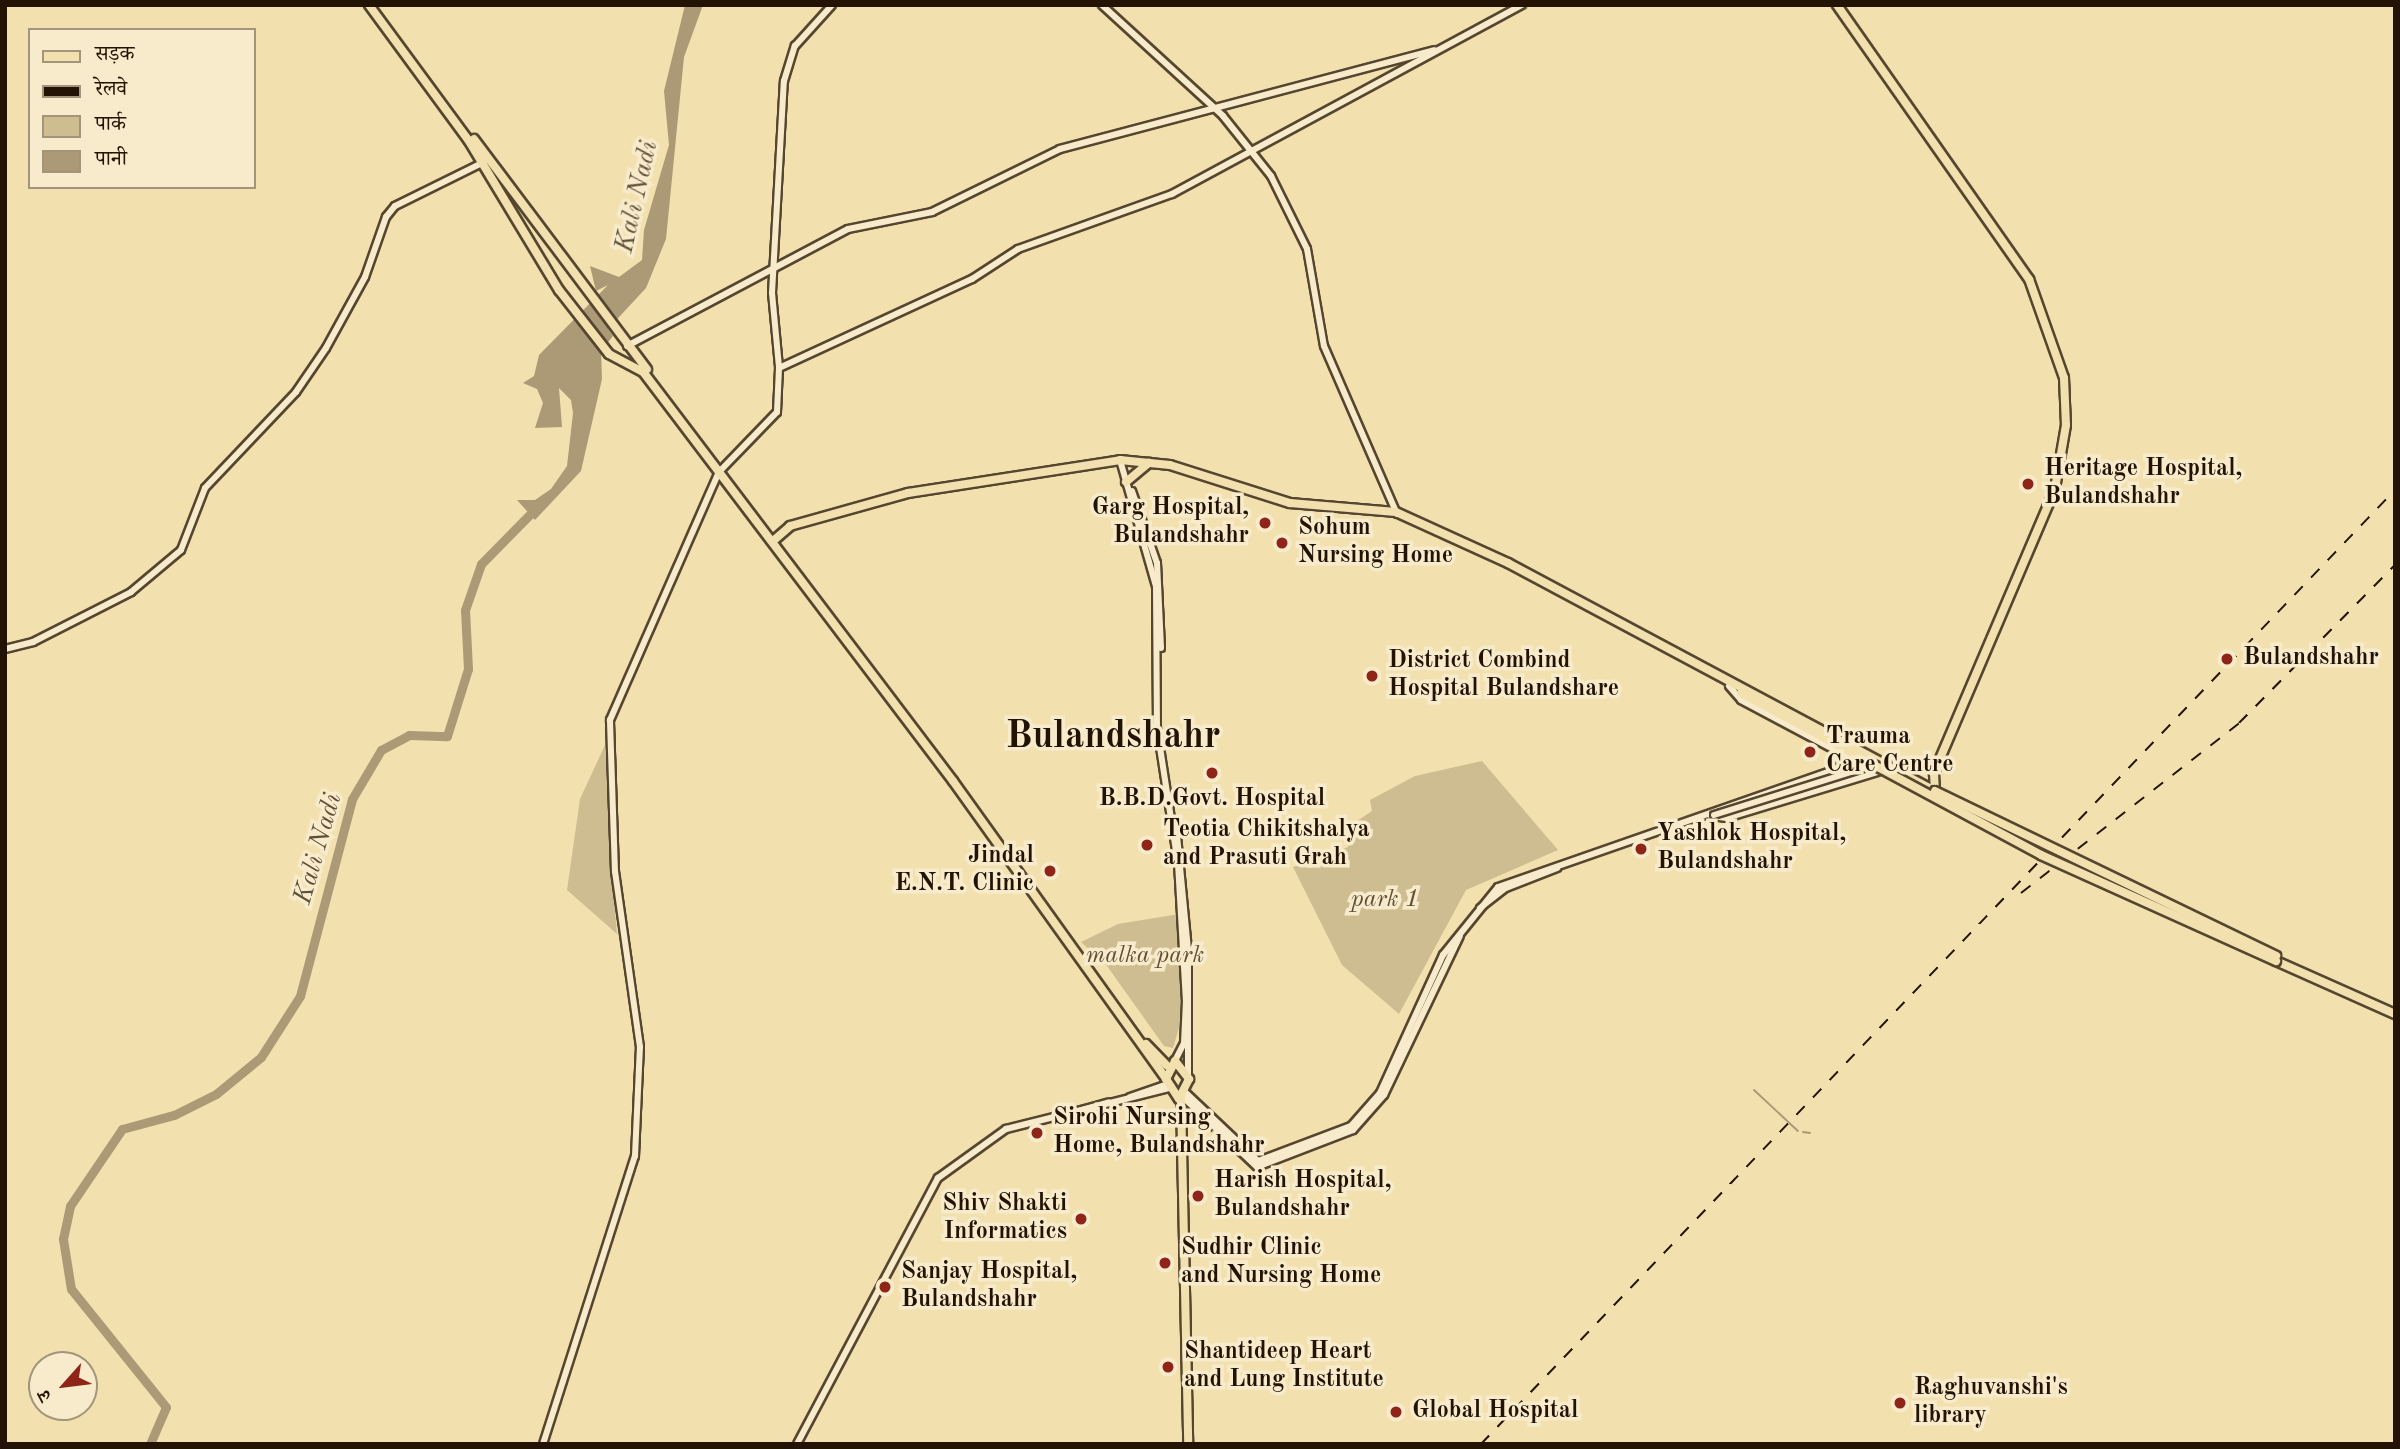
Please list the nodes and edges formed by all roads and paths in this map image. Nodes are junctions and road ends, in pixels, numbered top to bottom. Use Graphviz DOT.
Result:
graph roads {
  1 [pos="371,5"];
  2 [pos="832,5"];
  3 [pos="1101,5"];
  4 [pos="1522,5"];
  5 [pos="1837,5"];
  6 [pos="1444,48"];
  7 [pos="1212,108"];
  8 [pos="1255,151"];
  9 [pos="486,161"];
  10 [pos="775,268"];
  11 [pos="623,343"];
  12 [pos="779,368"];
  13 [pos="1120,460"];
  14 [pos="1151,463"];
  15 [pos="720,470"];
  16 [pos="1127,484"];
  17 [pos="1397,514"];
  18 [pos="774,540"];
  19 [pos="5,649"];
  20 [pos="1729,686"];
  21 [pos="1850,758"];
  22 [pos="1874,765"];
  23 [pos="1935,791"];
  24 [pos="1712,815"];
  25 [pos="2277,958"];
  26 [pos="2395,1011"];
  27 [pos="1171,1064"];
  28 [pos="1188,1073"];
  29 [pos="1167,1084"];
  30 [pos="1181,1097"];
  31 [pos="543,1444"];
  32 [pos="797,1444"];
  33 [pos="1185,1444"];
  1 -- 9 [label="main road"];
  2 -- 10 [label="street"];
  3 -- 7 [label="street"];
  4 -- 6 [label="street"];
  5 -- 23 [label="main road"];
  6 -- 7 [label="street"];
  6 -- 8 [label="street"];
  7 -- 8 [label="street"];
  7 -- 10 [label="street"];
  8 -- 12 [label="street"];
  8 -- 17 [label="street"];
  9 -- 11 [label="main road"];
  9 -- 15 [label="main road"];
  9 -- 19 [label="street"];
  10 -- 11 [label="street"];
  10 -- 12 [label="street"];
  11 -- 15 [label="main road"];
  12 -- 15 [label="street"];
  13 -- 14 [label="main road"];
  13 -- 16 [label="street"];
  13 -- 18 [label="main road"];
  14 -- 16 [label="main road"];
  14 -- 17 [label="main road"];
  15 -- 18 [label="main road"];
  15 -- 31 [label="street"];
  16 -- 27 [label="street"];
  16 -- 28 [label="street"];
  17 -- 20 [label="main road"];
  17 -- 23 [label="main road"];
  18 -- 27 [label="main road"];
  18 -- 29 [label="main road"];
  20 -- 21 [label="street"];
  20 -- 22 [label="main road"];
  21 -- 24 [label="street"];
  21 -- 30 [label="street"];
  22 -- 24 [label="street, bridge"];
  22 -- 25 [label="main road, bridge"];
  23 -- 25 [label="main road, bridge"];
  24 -- 30 [label="street"];
  25 -- 26 [label="main road"];
  27 -- 28 [label="main road"];
  27 -- 29 [label="main road"];
  28 -- 30 [label="main road"];
  29 -- 30 [label="main road"];
  29 -- 32 [label="street"];
  30 -- 33 [label="main road"];
}
